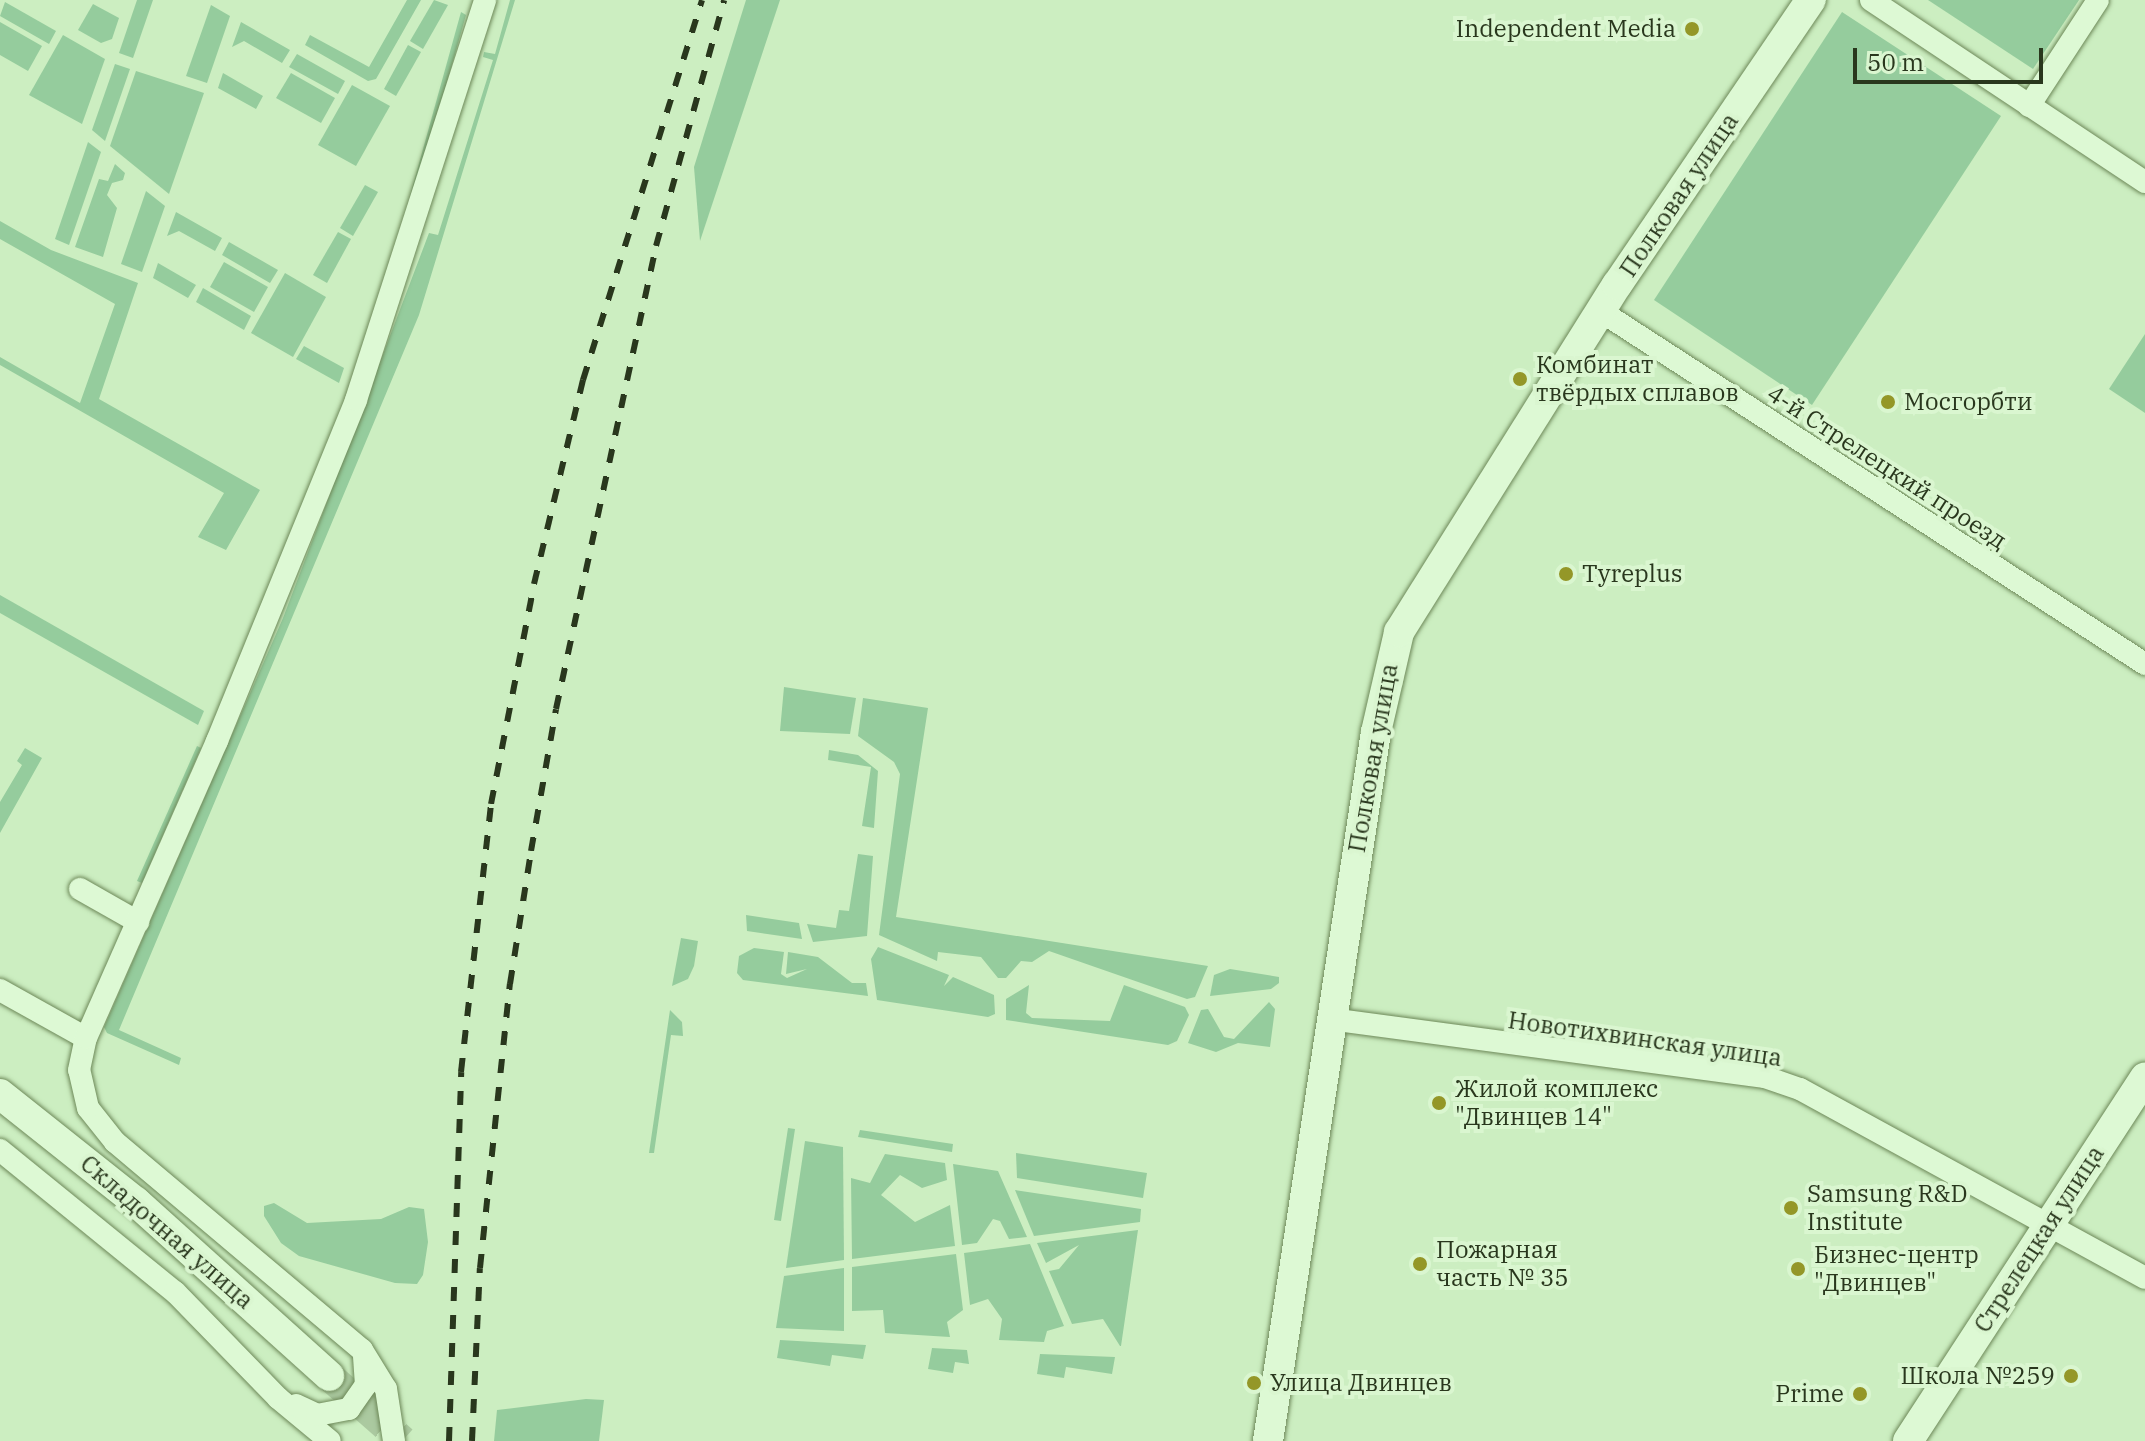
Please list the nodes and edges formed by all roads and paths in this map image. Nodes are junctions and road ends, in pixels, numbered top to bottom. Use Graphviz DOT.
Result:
graph roads {
  1 [pos="485,0"];
  2 [pos="1811,0"];
  3 [pos="1871,0"];
  4 [pos="2098,0"];
  5 [pos="2029,106"];
  6 [pos="2145,182"];
  7 [pos="1602,312"];
  8 [pos="2145,664"];
  9 [pos="80,889"];
  10 [pos="138,922"];
  11 [pos="0,990"];
  12 [pos="1330,1019"];
  13 [pos="85,1041"];
  14 [pos="2145,1077"];
  15 [pos="0,1094"];
  16 [pos="0,1150"];
  17 [pos="2045,1228"];
  18 [pos="2145,1278"];
  19 [pos="362,1350"];
  20 [pos="329,1376"];
  21 [pos="264,1382"];
  22 [pos="330,1441"];
  23 [pos="394,1441"];
  24 [pos="1268,1441"];
  25 [pos="1908,1441"];
  1 -- 10 [label="street"];
  2 -- 7 [label="street, Полковая улица"];
  3 -- 5 [label="street"];
  4 -- 5 [label="street"];
  5 -- 6 [label="street"];
  7 -- 8 [label="street, 4-й Стрелецкий проезд"];
  7 -- 12 [label="street, Полковая улица"];
  9 -- 10 [label="street"];
  10 -- 13 [label="street"];
  11 -- 13 [label="street"];
  12 -- 17 [label="street, Новотихвинская улица"];
  12 -- 24 [label="street, Полковая улица"];
  13 -- 19 [label="street"];
  14 -- 17 [label="street, Стрелецкая улица"];
  15 -- 20 [label="street, Складочная улица"];
  16 -- 21 [label="street"];
  17 -- 18 [label="street, Новотихвинская улица"];
  17 -- 25 [label="street, Стрелецкая улица"];
  19 -- 21 [label="street"];
  19 -- 23 [label="street"];
  21 -- 22 [label="street"];
}
